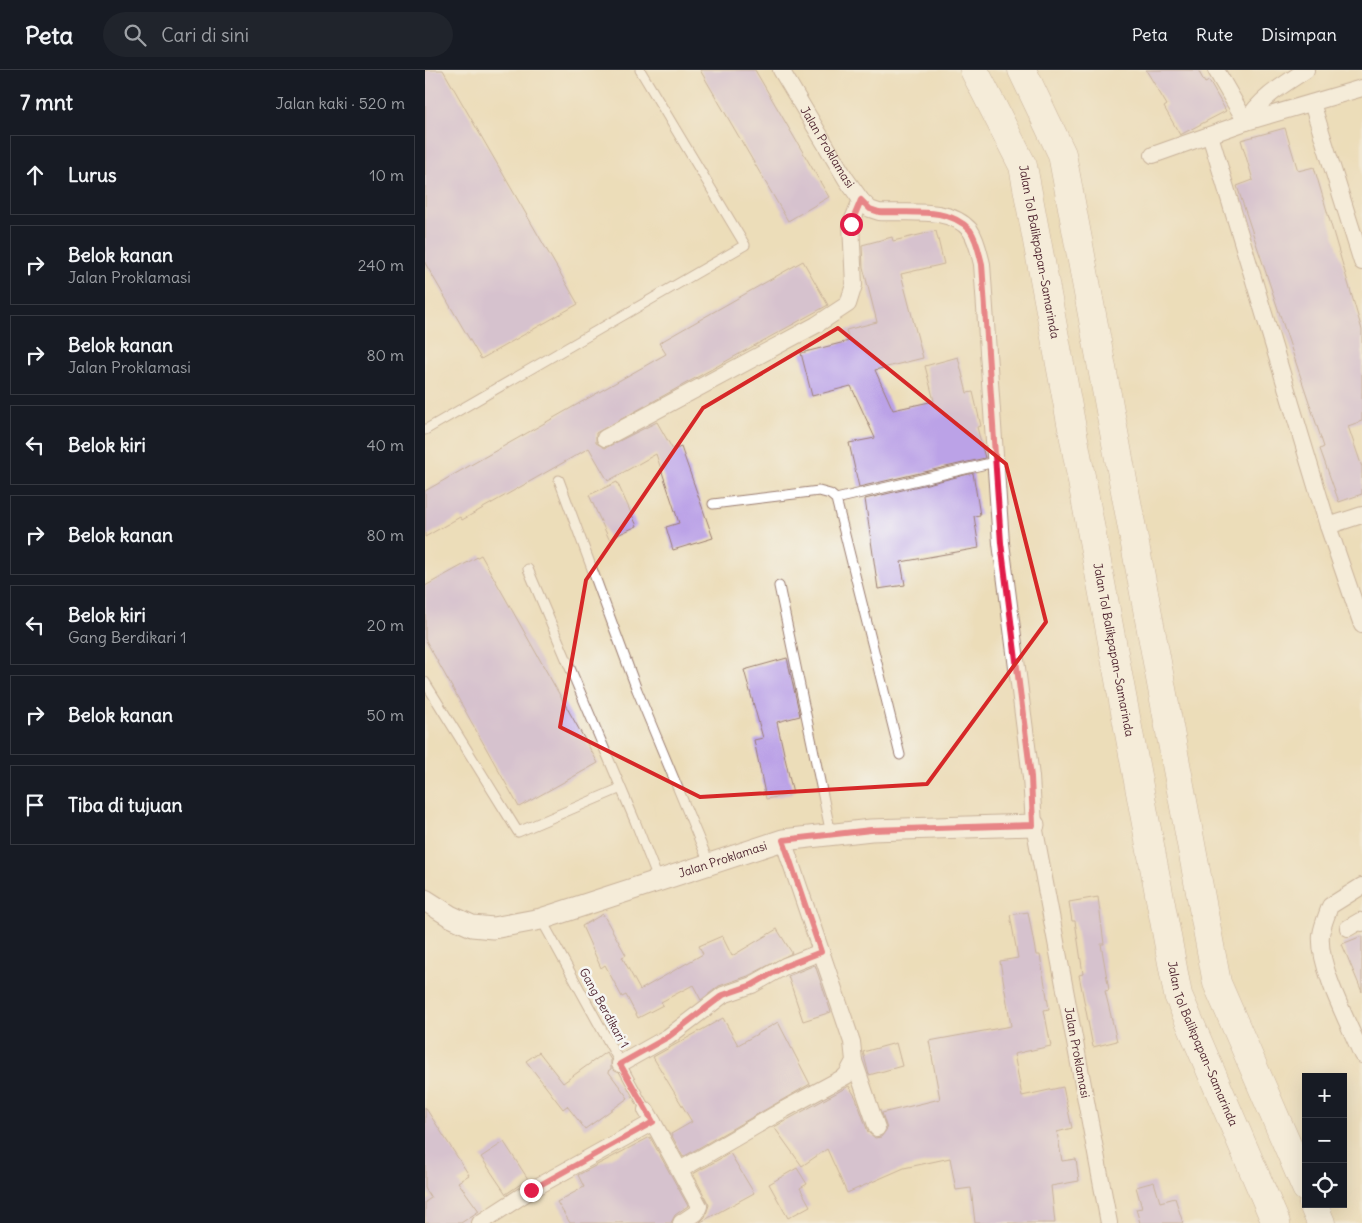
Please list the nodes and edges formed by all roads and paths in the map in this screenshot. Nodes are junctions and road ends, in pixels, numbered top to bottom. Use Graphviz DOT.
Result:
graph roads {
  1 [pos="640,70"];
  2 [pos="781,70"];
  3 [pos="974,70"];
  4 [pos="1022,70"];
  5 [pos="1216,70"];
  6 [pos="1306,70"];
  7 [pos="1362,88"];
  8 [pos="1312,103"];
  9 [pos="1246,122"];
  10 [pos="1209,135"];
  11 [pos="1153,154"];
  12 [pos="861,200"];
  13 [pos="1362,262"];
  14 [pos="425,430"];
  15 [pos="605,438"];
  16 [pos="995,462"];
  17 [pos="559,480"];
  18 [pos="836,499"];
  19 [pos="713,504"];
  20 [pos="1362,515"];
  21 [pos="1328,526"];
  22 [pos="528,569"];
  23 [pos="779,586"];
  24 [pos="1362,625"];
  25 [pos="425,682"];
  26 [pos="899,756"];
  27 [pos="621,788"];
  28 [pos="1033,825"];
  29 [pos="831,834"];
  30 [pos="783,840"];
  31 [pos="709,863"];
  32 [pos="657,879"];
  33 [pos="1362,886"];
  34 [pos="425,900"];
  35 [pos="541,919"];
  36 [pos="821,952"];
  37 [pos="1362,1055"];
  38 [pos="854,1061"];
  39 [pos="620,1064"];
  40 [pos="649,1116"];
  41 [pos="877,1128"];
  42 [pos="680,1170"];
  43 [pos="1302,1179"];
  44 [pos="1315,1208"];
  45 [pos="481,1223"];
  46 [pos="681,1223"];
  47 [pos="1109,1223"];
  48 [pos="1276,1223"];
  49 [pos="1321,1223"];
  1 -- 14 [label="lane"];
  2 -- 12 [label="street, Jalan Proklamasi"];
  3 -- 48 [label="highway, Jalan Tol Balikpapan–Samarinda"];
  4 -- 43 [label="highway"];
  5 -- 9 [label="street"];
  6 -- 9 [label="street"];
  7 -- 8 [label="street"];
  8 -- 9 [label="street"];
  8 -- 13 [label="street"];
  9 -- 10 [label="street"];
  10 -- 11 [label="street"];
  10 -- 21 [label="street"];
  12 -- 15 [label="street"];
  12 -- 16 [label="street, Jalan Proklamasi"];
  16 -- 18 [label="lane"];
  16 -- 28 [label="street, Jalan Proklamasi"];
  17 -- 31 [label="lane"];
  18 -- 19 [label="lane"];
  18 -- 26 [label="lane"];
  20 -- 21 [label="street"];
  21 -- 24 [label="street"];
  22 -- 27 [label="lane"];
  23 -- 29 [label="lane"];
  25 -- 27 [label="lane"];
  27 -- 32 [label="lane"];
  28 -- 29 [label="street, Jalan Proklamasi"];
  28 -- 47 [label="street, Jalan Proklamasi"];
  29 -- 30 [label="street, Jalan Proklamasi"];
  30 -- 31 [label="street, Jalan Proklamasi"];
  30 -- 36 [label="street"];
  31 -- 32 [label="street, Jalan Proklamasi"];
  32 -- 35 [label="street, Jalan Proklamasi"];
  33 -- 37 [label="street"];
  34 -- 35 [label="street, Jalan Proklamasi"];
  35 -- 39 [label="lane, Gang Berdikari 1"];
  36 -- 38 [label="street"];
  36 -- 39 [label="street"];
  38 -- 41 [label="street"];
  38 -- 42 [label="street"];
  39 -- 40 [label="lane, Gang Berdikari 1"];
  40 -- 42 [label="street"];
  40 -- 45 [label="street"];
  42 -- 46 [label="street"];
  44 -- 49 [label="highway"];
}
